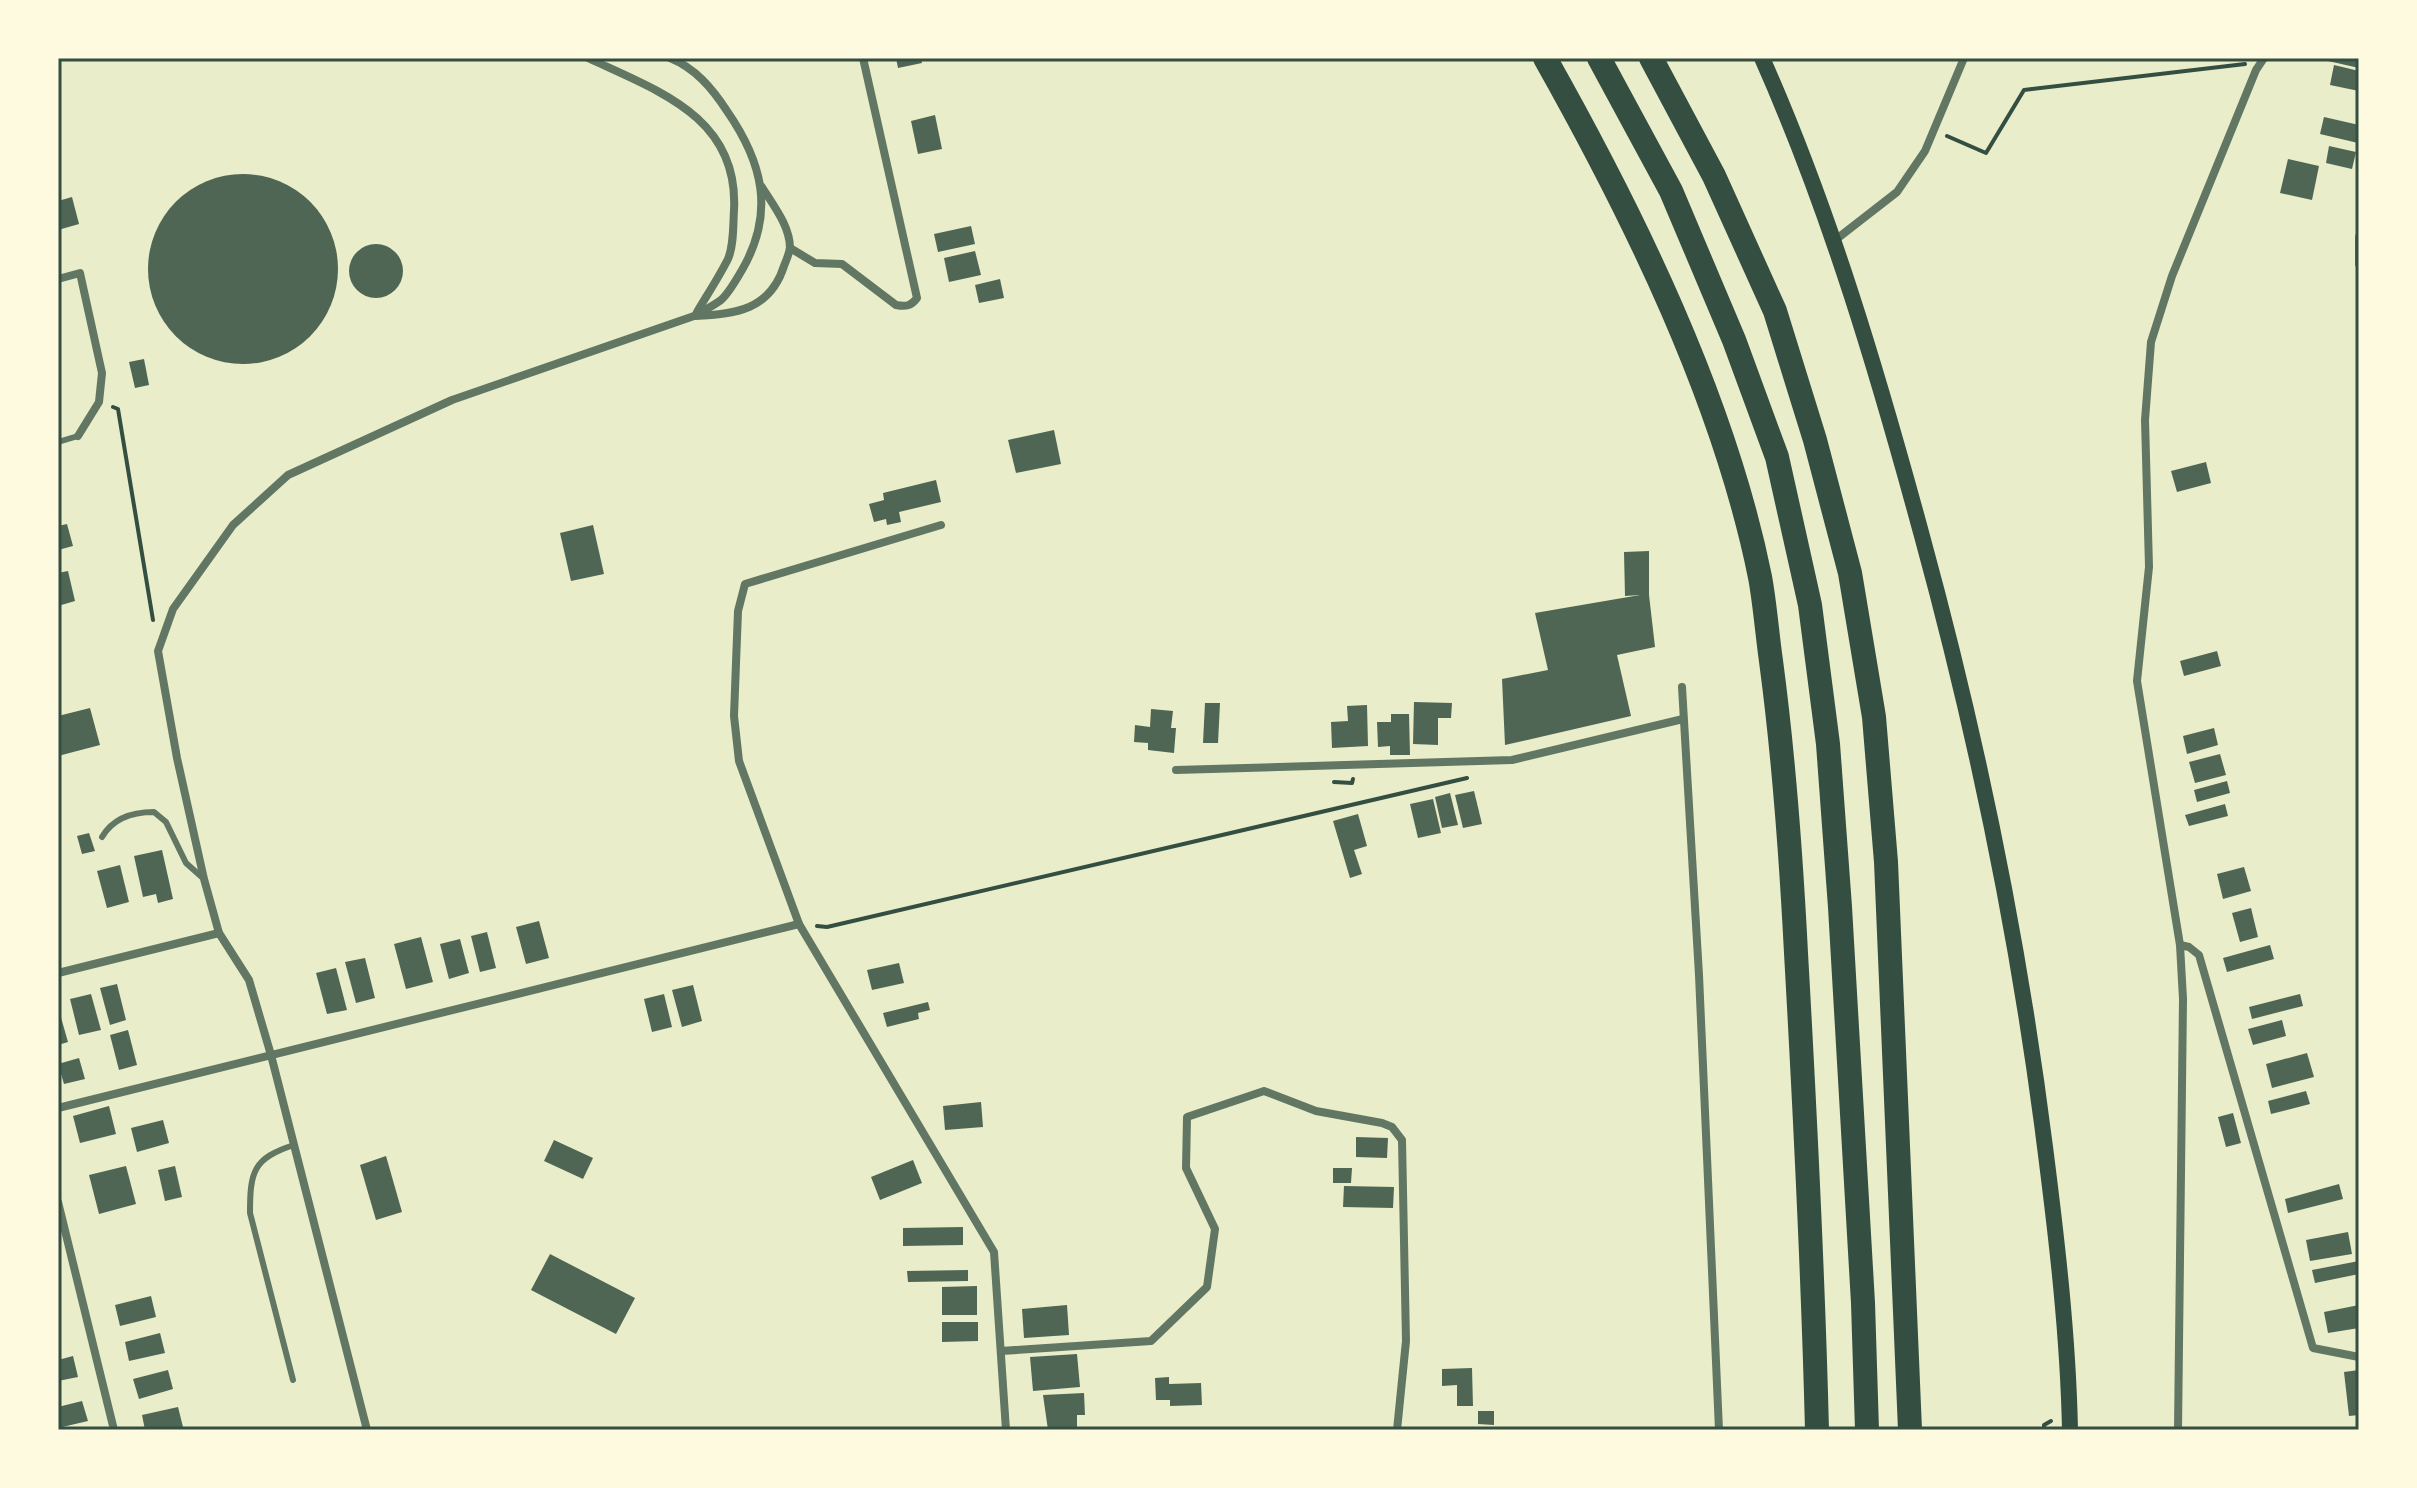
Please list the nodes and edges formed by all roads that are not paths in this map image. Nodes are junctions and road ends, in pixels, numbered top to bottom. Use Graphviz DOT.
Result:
graph roads {
  1 [pos="588,58"];
  2 [pos="670,58"];
  3 [pos="863,58"];
  4 [pos="1545,58"];
  5 [pos="1599,58"];
  6 [pos="1651,58"];
  7 [pos="1762,58"];
  8 [pos="1964,58"];
  9 [pos="2264,58"];
  10 [pos="762,187"];
  11 [pos="2359,237"];
  12 [pos="1833,241"];
  13 [pos="790,248"];
  14 [pos="2359,264"];
  15 [pos="58,279"];
  16 [pos="694,316"];
  17 [pos="78,436"];
  18 [pos="58,442"];
  19 [pos="941,525"];
  20 [pos="1682,687"];
  21 [pos="1683,719"];
  22 [pos="1176,770"];
  23 [pos="102,837"];
  24 [pos="204,879"];
  25 [pos="799,924"];
  26 [pos="219,933"];
  27 [pos="2180,945"];
  28 [pos="58,973"];
  29 [pos="271,1055"];
  30 [pos="58,1108"];
  31 [pos="294,1145"];
  32 [pos="58,1202"];
  33 [pos="1001,1351"];
  34 [pos="2359,1357"];
  35 [pos="293,1380"];
  36 [pos="114,1430"];
  37 [pos="367,1430"];
  38 [pos="1006,1430"];
  39 [pos="1397,1430"];
  40 [pos="1719,1430"];
  41 [pos="1817,1430"];
  42 [pos="1867,1430"];
  43 [pos="1910,1430"];
  44 [pos="2070,1430"];
  45 [pos="2178,1430"];
  1 -- 16 [label="street"];
  2 -- 10 [label="street"];
  3 -- 13 [label="street"];
  4 -- 41 [label="highway"];
  5 -- 42 [label="highway"];
  6 -- 43 [label="highway"];
  7 -- 12 [label="main road"];
  8 -- 12 [label="street"];
  9 -- 27 [label="street"];
  10 -- 13 [label="street"];
  10 -- 16 [label="street"];
  11 -- 14 [label="street"];
  12 -- 44 [label="main road"];
  13 -- 16 [label="street"];
  15 -- 17 [label="street"];
  16 -- 24 [label="street"];
  17 -- 18 [label="lane"];
  19 -- 25 [label="street"];
  20 -- 21 [label="street"];
  21 -- 22 [label="street"];
  21 -- 40 [label="street"];
  23 -- 24 [label="lane"];
  24 -- 26 [label="street"];
  25 -- 29 [label="street"];
  25 -- 33 [label="street"];
  26 -- 28 [label="street"];
  26 -- 29 [label="street"];
  27 -- 34 [label="street"];
  27 -- 45 [label="street"];
  29 -- 30 [label="street"];
  29 -- 31 [label="street"];
  31 -- 35 [label="lane"];
  31 -- 37 [label="street"];
  32 -- 36 [label="street"];
  33 -- 38 [label="street"];
  33 -- 39 [label="street"];
}
